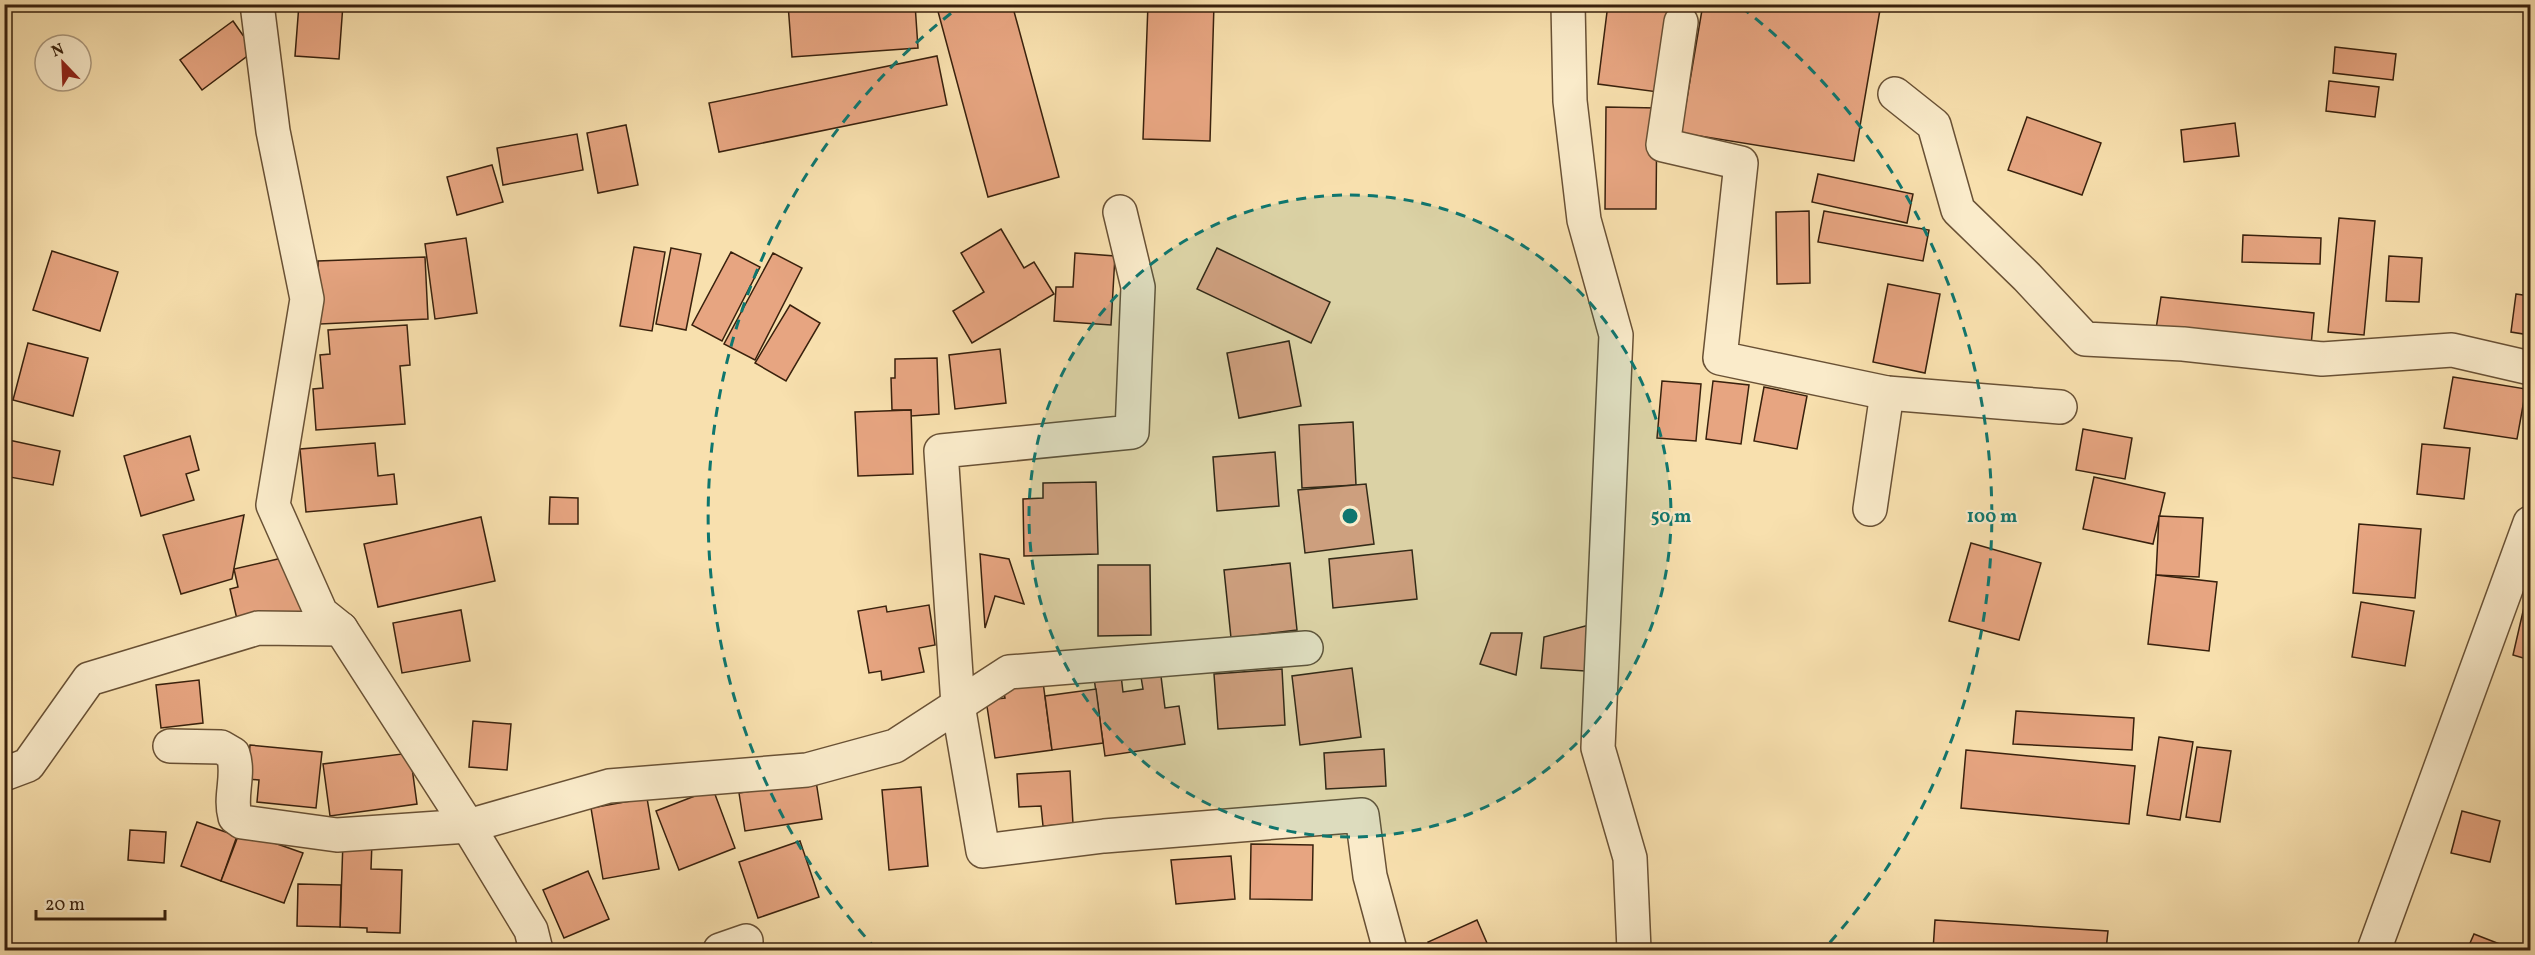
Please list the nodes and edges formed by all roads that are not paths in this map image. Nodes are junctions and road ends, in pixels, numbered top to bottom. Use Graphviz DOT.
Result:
graph roads {
  1 [pos="257,4"];
  2 [pos="1568,4"];
  3 [pos="1682,22"];
  4 [pos="1895,94"];
  5 [pos="1120,212"];
  6 [pos="2530,368"];
  7 [pos="1887,393"];
  8 [pos="2060,407"];
  9 [pos="1870,509"];
  10 [pos="2530,523"];
  11 [pos="2521,581"];
  12 [pos="341,629"];
  13 [pos="1306,648"];
  14 [pos="958,705"];
  15 [pos="170,746"];
  16 [pos="4,774"];
  17 [pos="468,826"];
  18 [pos="536,951"];
  19 [pos="1390,951"];
  20 [pos="1634,951"];
  21 [pos="2374,951"];
  1 -- 12 [label="street"];
  2 -- 20 [label="street"];
  3 -- 7 [label="street"];
  4 -- 6 [label="street"];
  5 -- 14 [label="street"];
  7 -- 8 [label="street"];
  7 -- 9 [label="street"];
  10 -- 11 [label="street"];
  11 -- 21 [label="street"];
  12 -- 16 [label="street"];
  12 -- 17 [label="street"];
  13 -- 14 [label="street"];
  14 -- 17 [label="street"];
  14 -- 19 [label="street"];
  15 -- 17 [label="street"];
  17 -- 18 [label="street"];
}
